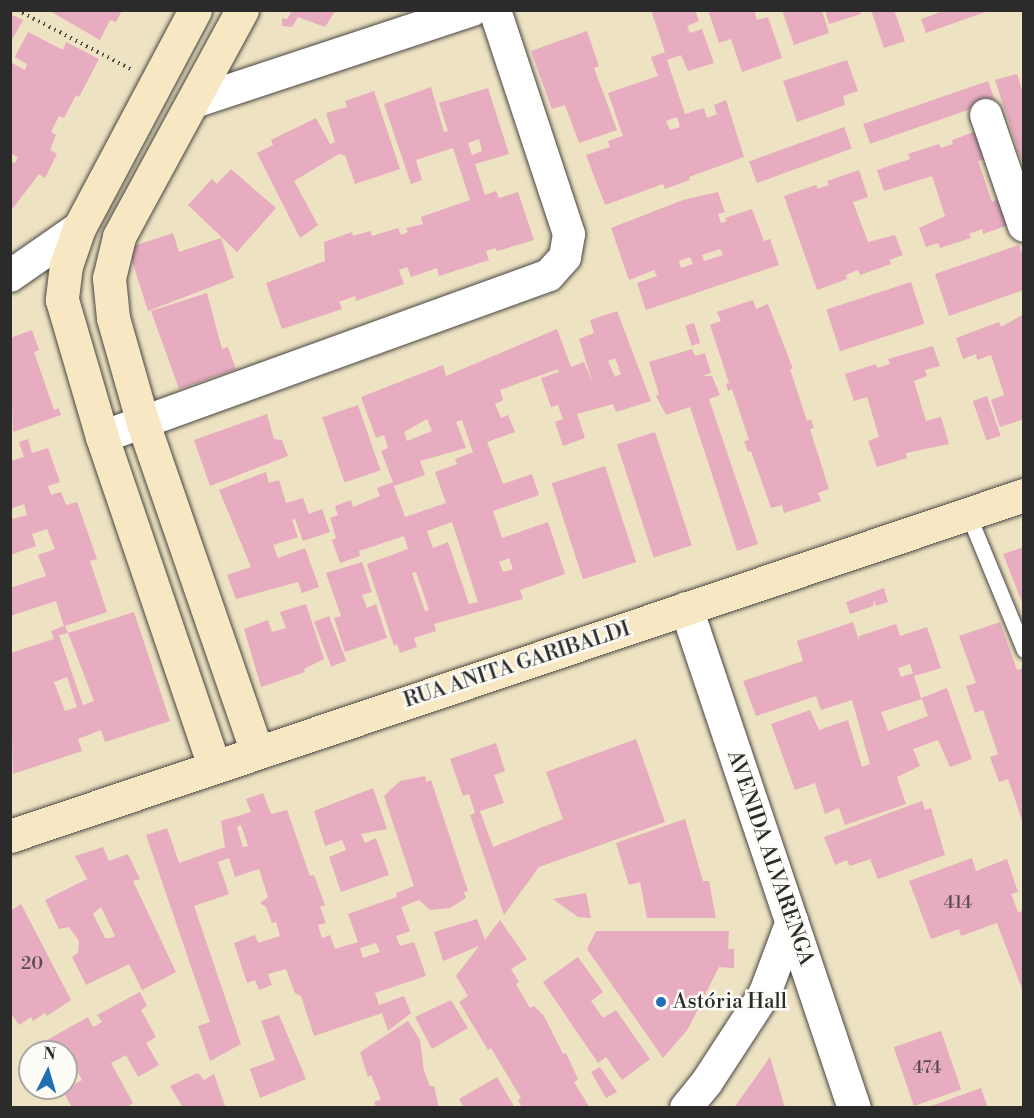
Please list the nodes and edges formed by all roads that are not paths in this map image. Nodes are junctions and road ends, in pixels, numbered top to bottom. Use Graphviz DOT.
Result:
graph roads {
  1 [pos="195,10"];
  2 [pos="242,10"];
  3 [pos="472,10"];
  4 [pos="495,10"];
  5 [pos="194,102"];
  6 [pos="986,115"];
  7 [pos="1023,226"];
  8 [pos="79,228"];
  9 [pos="10,276"];
  10 [pos="143,423"];
  11 [pos="102,436"];
  12 [pos="1023,495"];
  13 [pos="968,514"];
  14 [pos="687,608"];
  15 [pos="1023,650"];
  16 [pos="257,752"];
  17 [pos="214,766"];
  18 [pos="10,836"];
  19 [pos="792,921"];
  20 [pos="686,1107"];
  21 [pos="854,1107"];
  1 -- 8 [label="main road"];
  2 -- 5 [label="main road"];
  3 -- 5 [label="street"];
  4 -- 10 [label="street"];
  5 -- 10 [label="main road"];
  6 -- 7 [label="street"];
  8 -- 9 [label="street"];
  8 -- 11 [label="main road"];
  10 -- 11 [label="street"];
  10 -- 16 [label="main road"];
  11 -- 17 [label="main road"];
  12 -- 13 [label="main road, RUA ANITA GARIBALDI"];
  13 -- 14 [label="main road, RUA ANITA GARIBALDI"];
  13 -- 15 [label="lane"];
  14 -- 16 [label="main road, RUA ANITA GARIBALDI"];
  14 -- 19 [label="street, AVENIDA ALVARENGA"];
  16 -- 17 [label="main road, RUA ANITA GARIBALDI"];
  17 -- 18 [label="main road, RUA ANITA GARIBALDI"];
  19 -- 20 [label="street"];
  19 -- 21 [label="street, AVENIDA ALVARENGA"];
}
